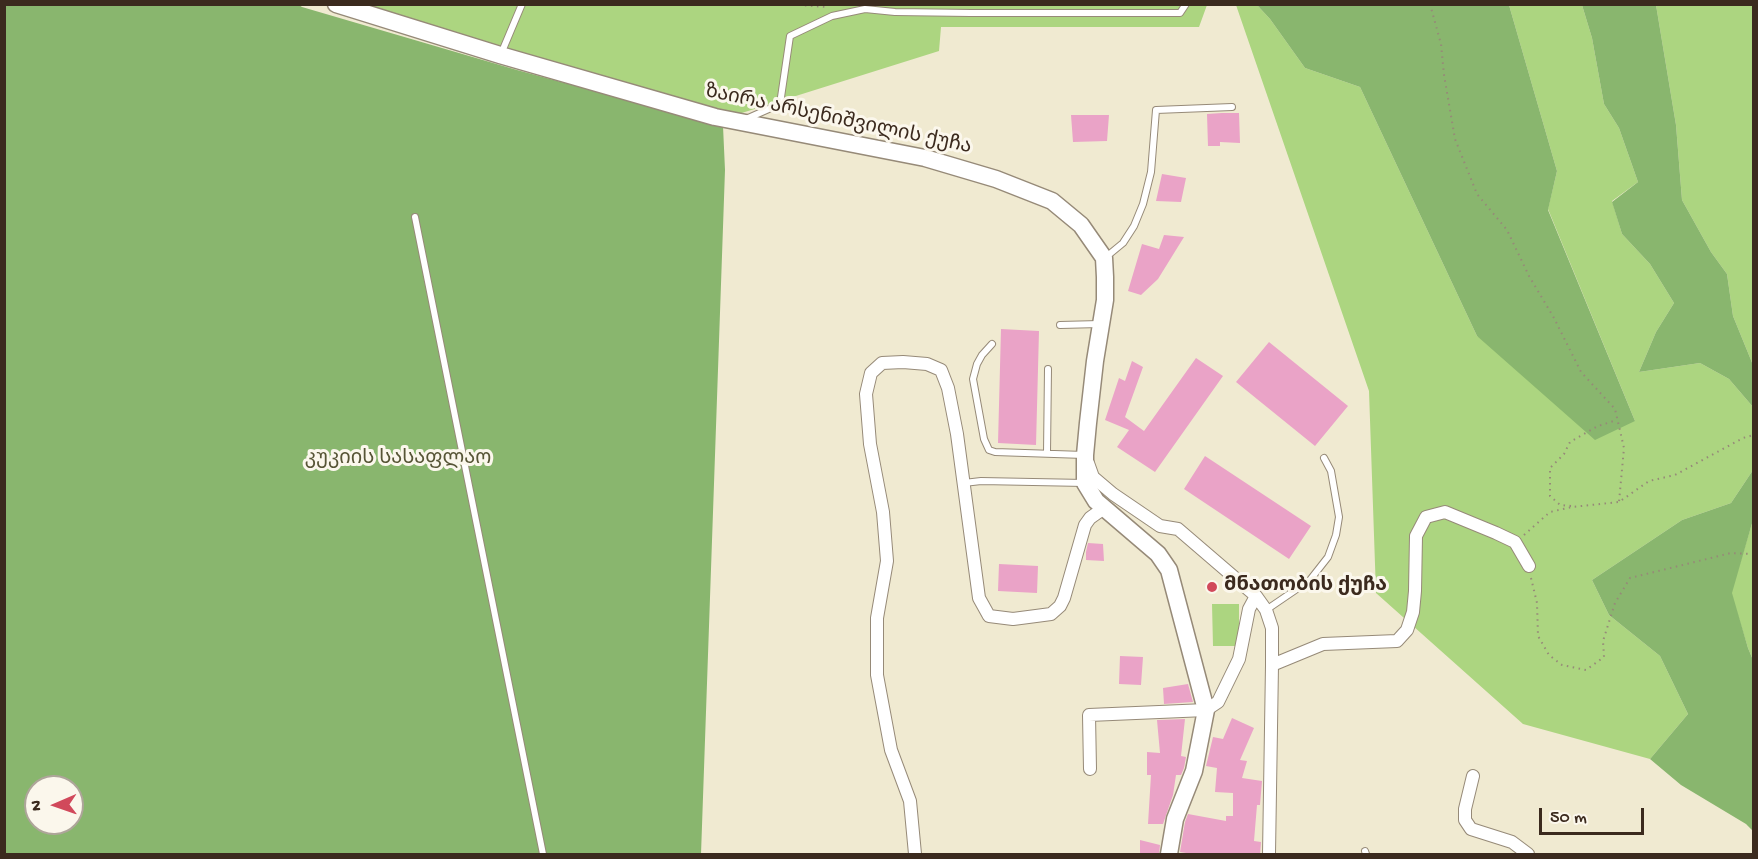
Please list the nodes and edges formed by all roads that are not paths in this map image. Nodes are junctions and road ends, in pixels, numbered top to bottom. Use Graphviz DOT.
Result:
graph roads {
  1 [pos="336,4"];
  2 [pos="522,4"];
  3 [pos="1186,4"];
  4 [pos="500,56"];
  5 [pos="1232,107"];
  6 [pos="740,122"];
  7 [pos="415,217"];
  8 [pos="1104,258"];
  9 [pos="1101,324"];
  10 [pos="1060,325"];
  11 [pos="992,344"];
  12 [pos="1048,369"];
  13 [pos="1047,453"];
  14 [pos="1085,455"];
  15 [pos="1324,458"];
  16 [pos="964,483"];
  17 [pos="1085,483"];
  18 [pos="1109,501"];
  19 [pos="1529,566"];
  20 [pos="1256,596"];
  21 [pos="1266,610"];
  22 [pos="1272,665"];
  23 [pos="1206,710"];
  24 [pos="1090,769"];
  25 [pos="1473,776"];
  26 [pos="543,855"];
  27 [pos="915,855"];
  28 [pos="1169,855"];
  29 [pos="1269,855"];
  30 [pos="1528,855"];
  1 -- 4 [label="street, ზაირა არსენიშვილის ქუჩა"];
  2 -- 4 [label="lane"];
  3 -- 6 [label="lane"];
  4 -- 6 [label="street, ზაირა არსენიშვილის ქუჩა"];
  5 -- 8 [label="lane"];
  6 -- 8 [label="street, ზაირა არსენიშვილის ქუჩა"];
  7 -- 26 [label="lane"];
  8 -- 9 [label="street"];
  9 -- 10 [label="lane"];
  9 -- 14 [label="street"];
  11 -- 13 [label="lane"];
  12 -- 13 [label="lane"];
  13 -- 14 [label="lane"];
  14 -- 17 [label="street"];
  14 -- 18 [label="street"];
  15 -- 21 [label="lane"];
  16 -- 17 [label="lane"];
  16 -- 18 [label="street"];
  16 -- 27 [label="street"];
  17 -- 18 [label="street"];
  18 -- 20 [label="street"];
  18 -- 23 [label="street"];
  19 -- 22 [label="street"];
  20 -- 21 [label="street"];
  20 -- 23 [label="street"];
  21 -- 22 [label="street"];
  22 -- 29 [label="street"];
  23 -- 24 [label="street"];
  23 -- 28 [label="street"];
  25 -- 30 [label="street"];
}
